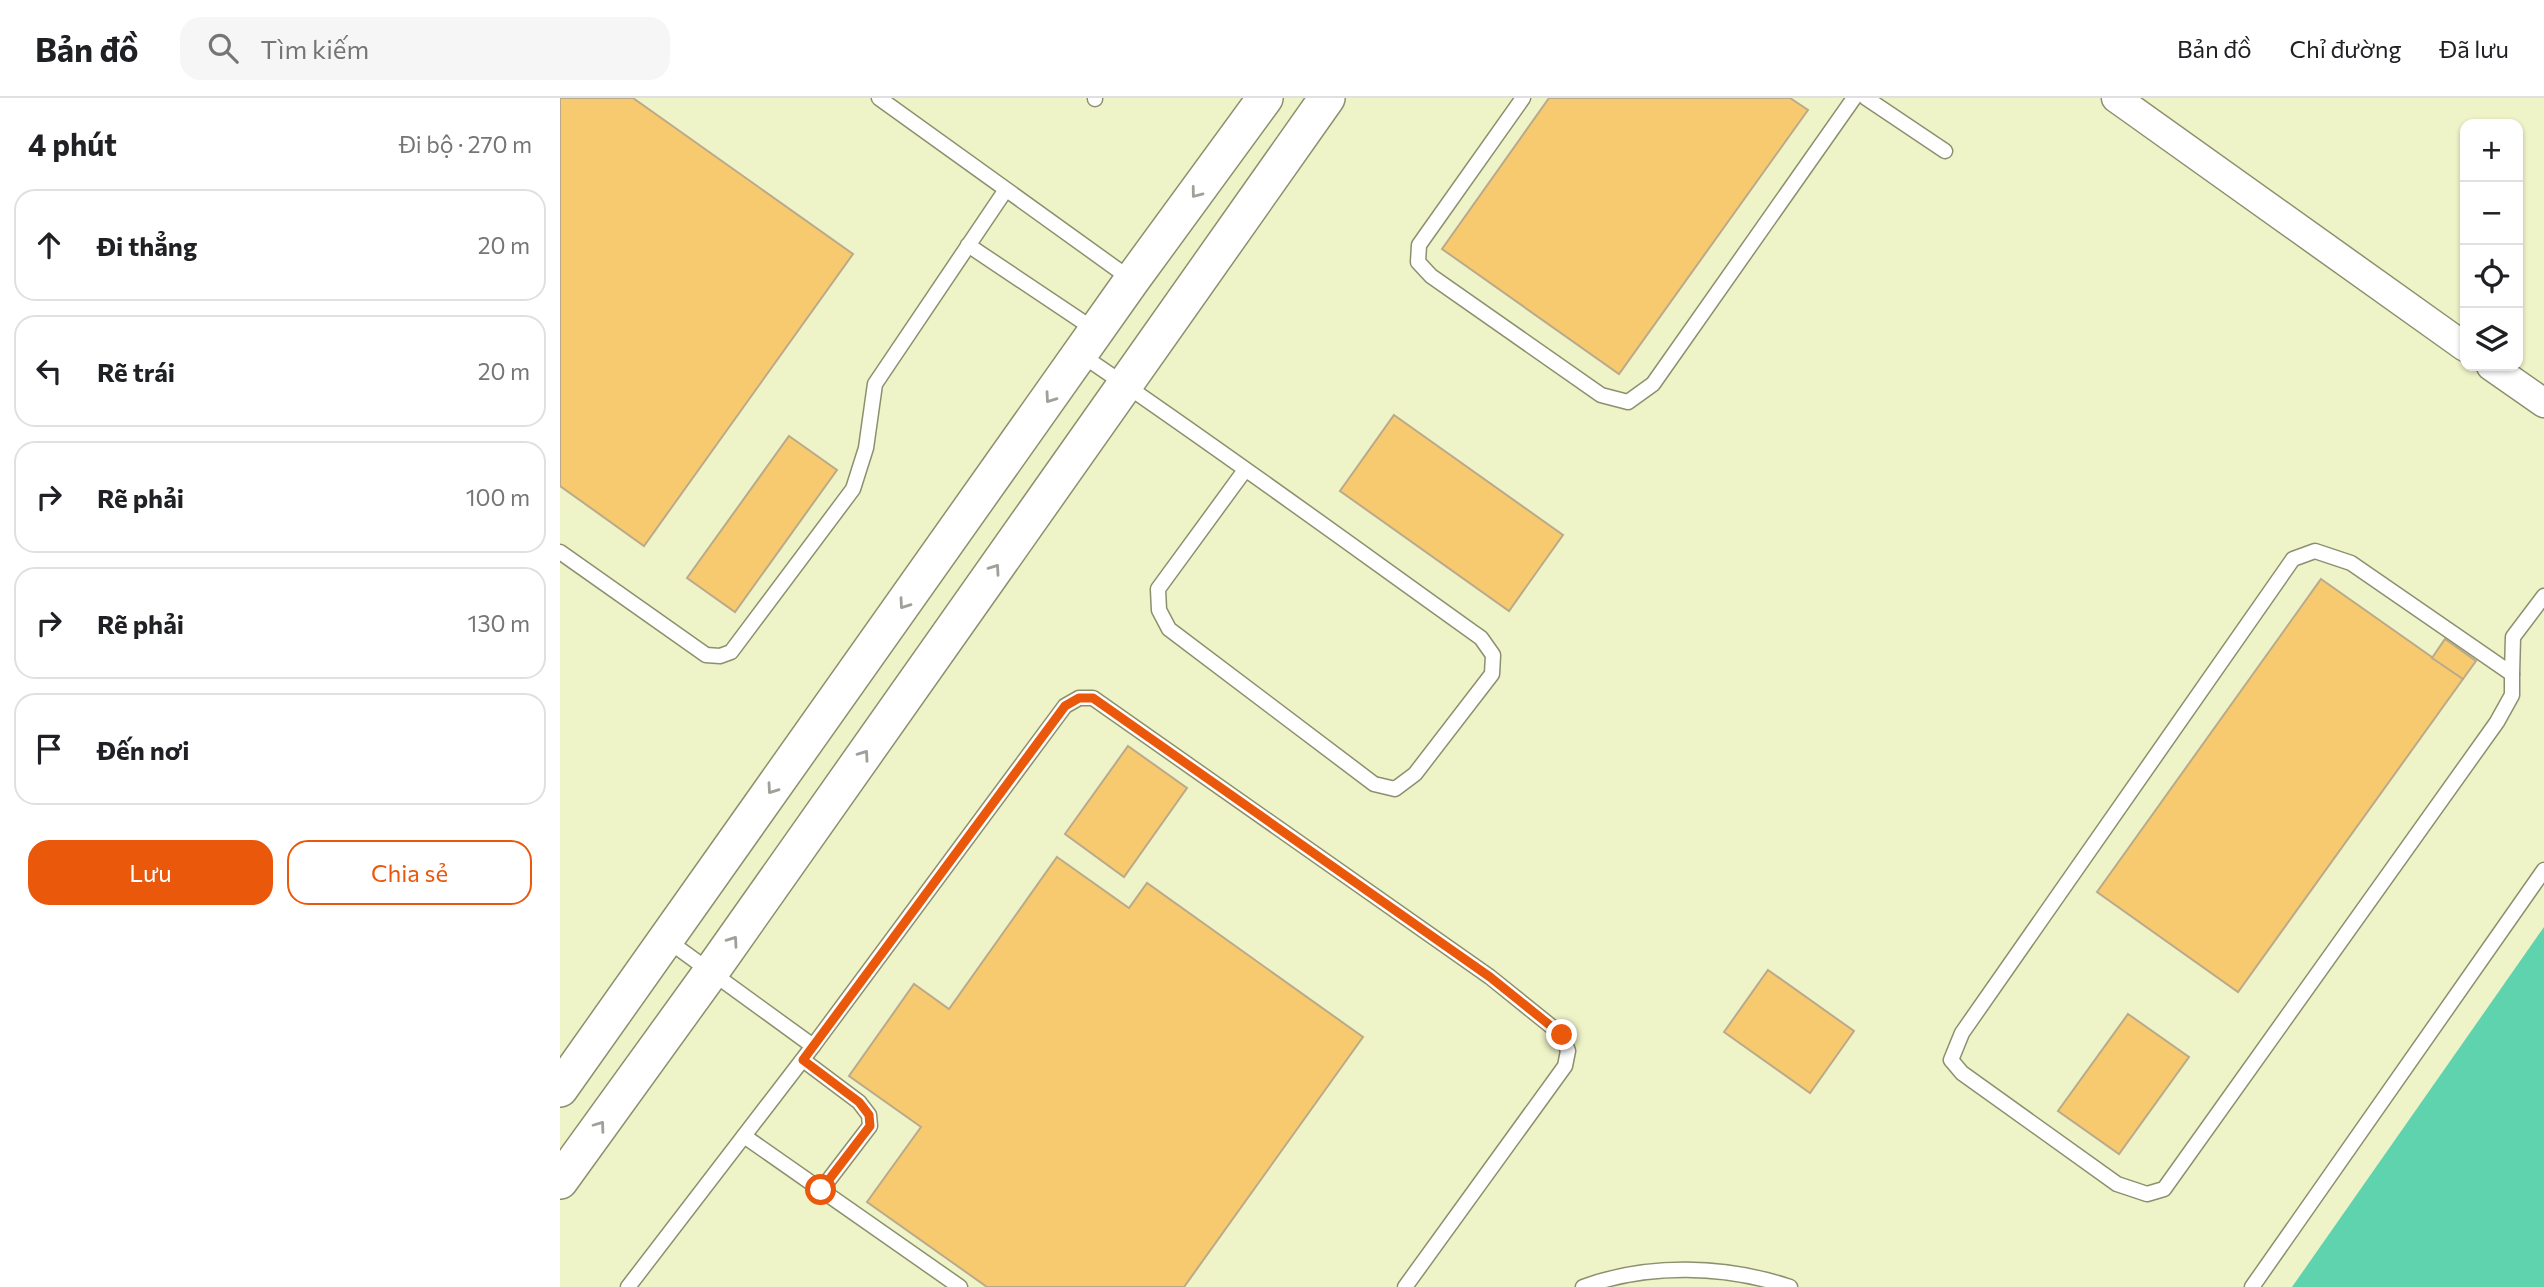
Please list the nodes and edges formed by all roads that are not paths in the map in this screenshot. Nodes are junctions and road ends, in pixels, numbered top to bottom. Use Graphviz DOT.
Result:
graph roads {
  1 [pos="879,98"];
  2 [pos="1265,98"];
  3 [pos="1327,98"];
  4 [pos="1523,98"];
  5 [pos="1854,98"];
  6 [pos="1866,98"];
  7 [pos="2116,98"];
  8 [pos="1231,147"];
  9 [pos="1945,151"];
  10 [pos="1272,176"];
  11 [pos="1005,191"];
  12 [pos="968,245"];
  13 [pos="1132,280"];
  14 [pos="1089,343"];
  15 [pos="2460,344"];
  16 [pos="2498,371"];
  17 [pos="1125,384"];
  18 [pos="2544,403"];
  19 [pos="1245,470"];
  20 [pos="560,552"];
  21 [pos="2544,596"];
  22 [pos="2512,674"];
  23 [pos="2544,870"];
  24 [pos="666,939"];
  25 [pos="711,972"];
  26 [pos="813,1046"];
  27 [pos="803,1060"];
  28 [pos="560,1089"];
  29 [pos="744,1136"];
  30 [pos="560,1181"];
  31 [pos="821,1190"];
  32 [pos="628,1287"];
  33 [pos="960,1287"];
  34 [pos="1405,1287"];
  35 [pos="1583,1287"];
  36 [pos="1790,1287"];
  37 [pos="2252,1287"];
  1 -- 11 [label="lane"];
  2 -- 8 [label="street"];
  3 -- 10 [label="street"];
  4 -- 5 [label="lane"];
  6 -- 9 [label="lane"];
  7 -- 15 [label="street"];
  8 -- 10 [label="street"];
  8 -- 13 [label="street, one-way"];
  10 -- 17 [label="street"];
  11 -- 12 [label="lane"];
  11 -- 13 [label="lane"];
  12 -- 14 [label="lane"];
  12 -- 20 [label="lane"];
  13 -- 14 [label="street"];
  14 -- 17 [label="lane"];
  14 -- 24 [label="street, one-way"];
  16 -- 18 [label="street"];
  17 -- 19 [label="lane"];
  25 -- 17 [label="street, one-way"];
  19 -- 19 [label="lane"];
  21 -- 22 [label="lane"];
  22 -- 22 [label="lane"];
  23 -- 37 [label="lane"];
  24 -- 25 [label="lane"];
  24 -- 28 [label="street"];
  25 -- 26 [label="lane"];
  30 -- 25 [label="street, one-way"];
  26 -- 27 [label="lane"];
  26 -- 34 [label="lane"];
  27 -- 29 [label="lane"];
  27 -- 31 [label="lane"];
  29 -- 31 [label="lane"];
  29 -- 32 [label="lane"];
  31 -- 33 [label="lane"];
  35 -- 36 [label="lane"];
}
